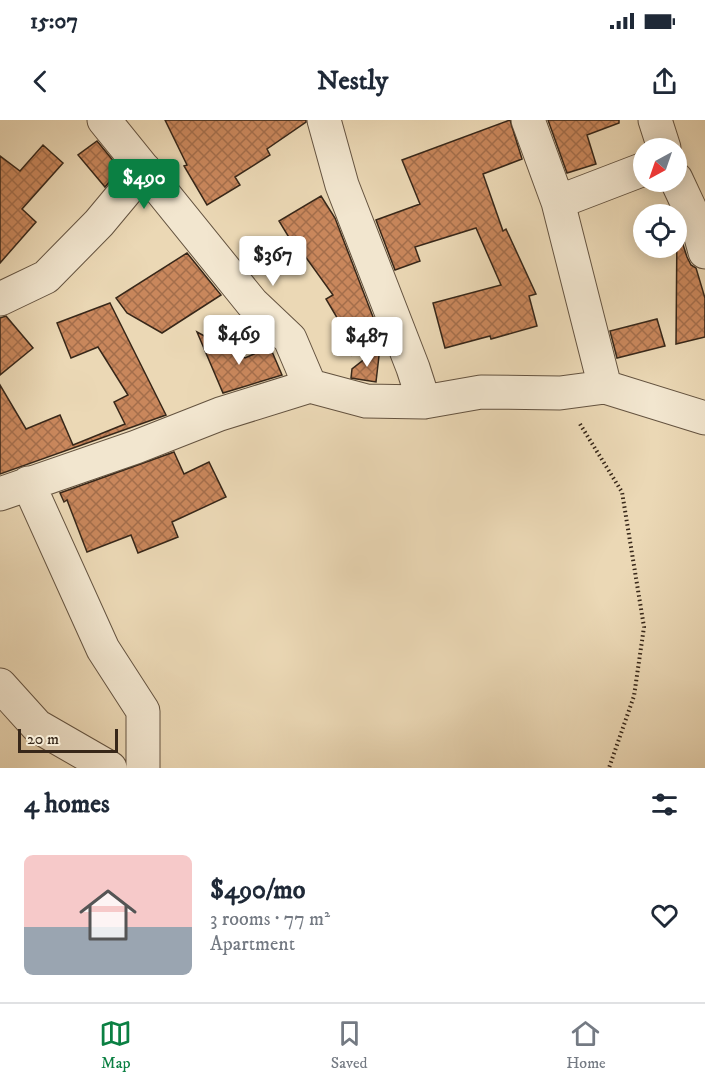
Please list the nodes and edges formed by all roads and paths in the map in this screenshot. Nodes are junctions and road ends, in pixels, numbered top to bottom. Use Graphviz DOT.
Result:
graph roads {
  1 [pos="104,120"];
  2 [pos="324,120"];
  3 [pos="528,120"];
  4 [pos="655,120"];
  5 [pos="661,138"];
  6 [pos="144,169"];
  7 [pos="633,173"];
  8 [pos="682,192"];
  9 [pos="558,202"];
  10 [pos="705,252"];
  11 [pos="0,299"];
  12 [pos="310,386"];
  13 [pos="605,387"];
  14 [pos="560,393"];
  15 [pos="424,402"];
  16 [pos="705,418"];
  17 [pos="14,488"];
  18 [pos="0,685"];
  19 [pos="110,768"];
  20 [pos="143,768"];
  21 [pos="609,768"];
  1 -- 6 [label="street"];
  2 -- 15 [label="street"];
  3 -- 9 [label="street"];
  4 -- 5 [label="street"];
  6 -- 11 [label="street"];
  6 -- 12 [label="street"];
  7 -- 9 [label="street"];
  8 -- 10 [label="street"];
  9 -- 13 [label="street"];
  12 -- 15 [label="street"];
  12 -- 17 [label="street"];
  13 -- 14 [label="street"];
  13 -- 16 [label="street"];
  14 -- 15 [label="street"];
  14 -- 21 [label="path"];
  17 -- 20 [label="street"];
  18 -- 19 [label="street"];
}
